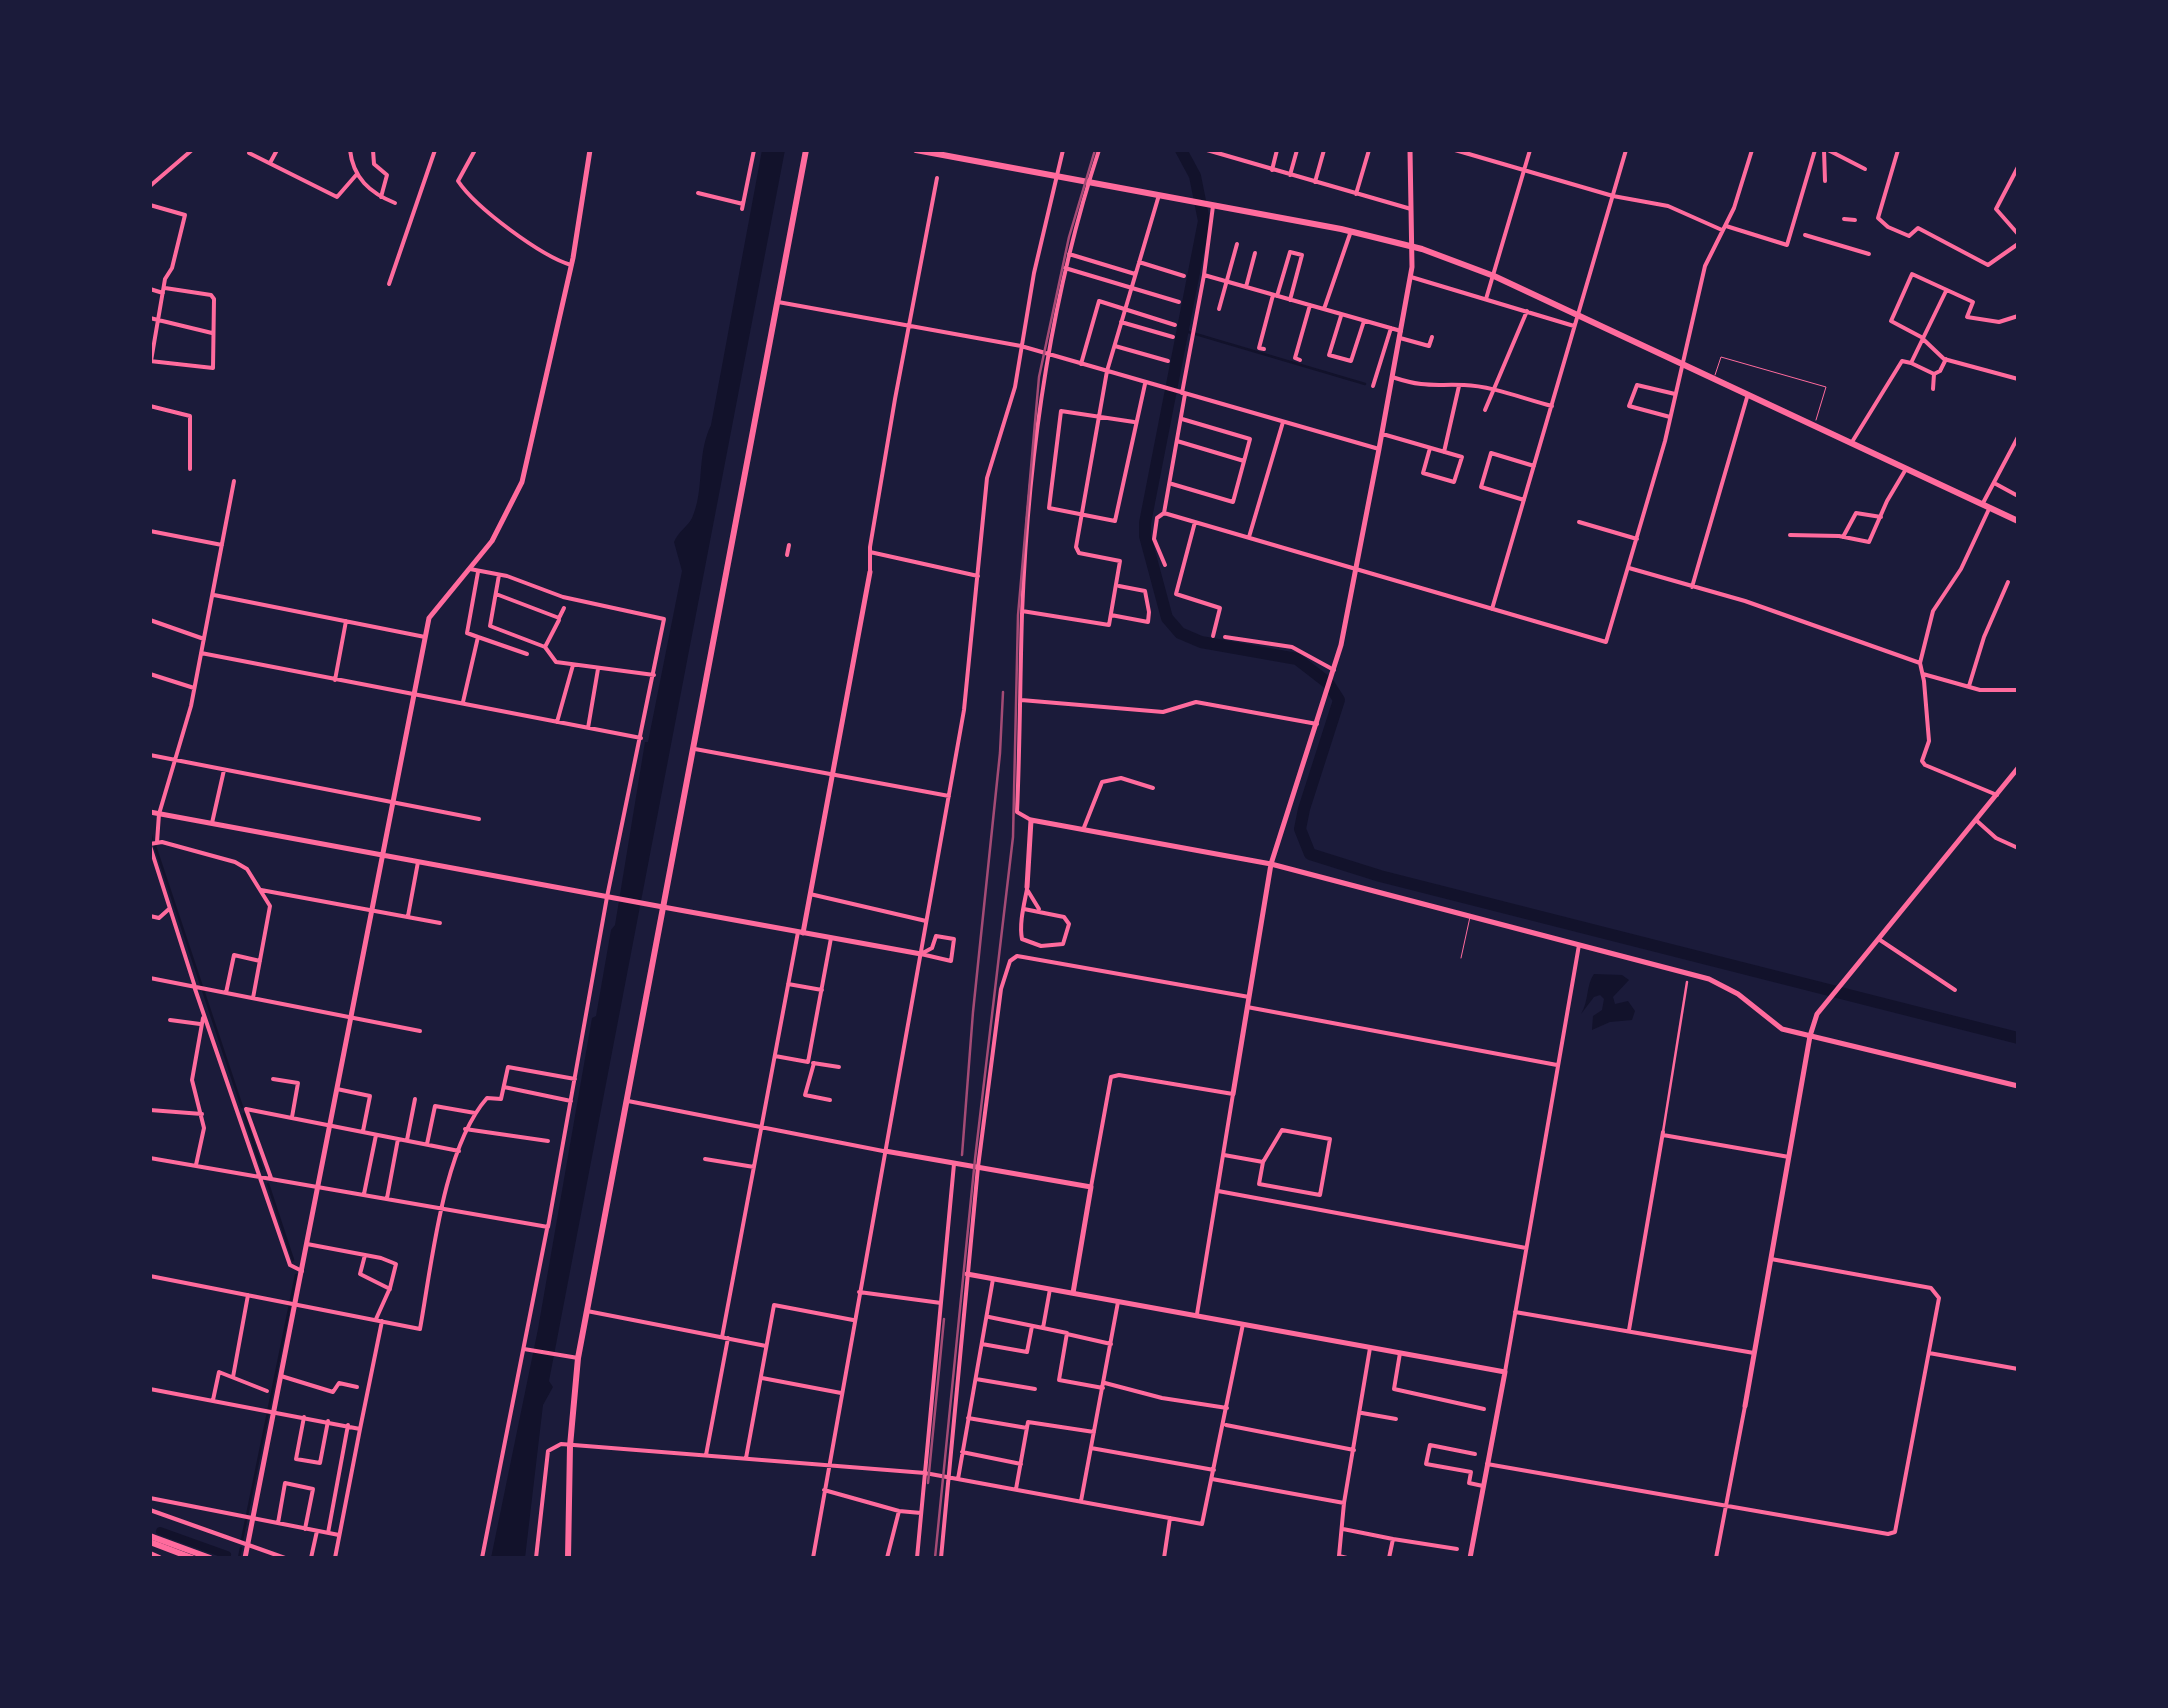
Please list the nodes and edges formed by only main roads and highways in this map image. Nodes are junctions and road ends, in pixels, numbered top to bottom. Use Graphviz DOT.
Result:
graph roads {
  1 [pos="806,150"];
  2 [pos="916,150"];
  3 [pos="950,153"];
  4 [pos="2018,521"];
  5 [pos="150,1539"];
  6 [pos="150,1554"];
  7 [pos="159,1558"];
  8 [pos="192,1558"];
  9 [pos="210,1558"];
  10 [pos="568,1558"];
  1 -- 10 [label="main road"];
  2 -- 3 [label="main road"];
  3 -- 4 [label="main road"];
  5 -- 8 [label="main road"];
  5 -- 9 [label="main road"];
  6 -- 7 [label="main road"];
}
